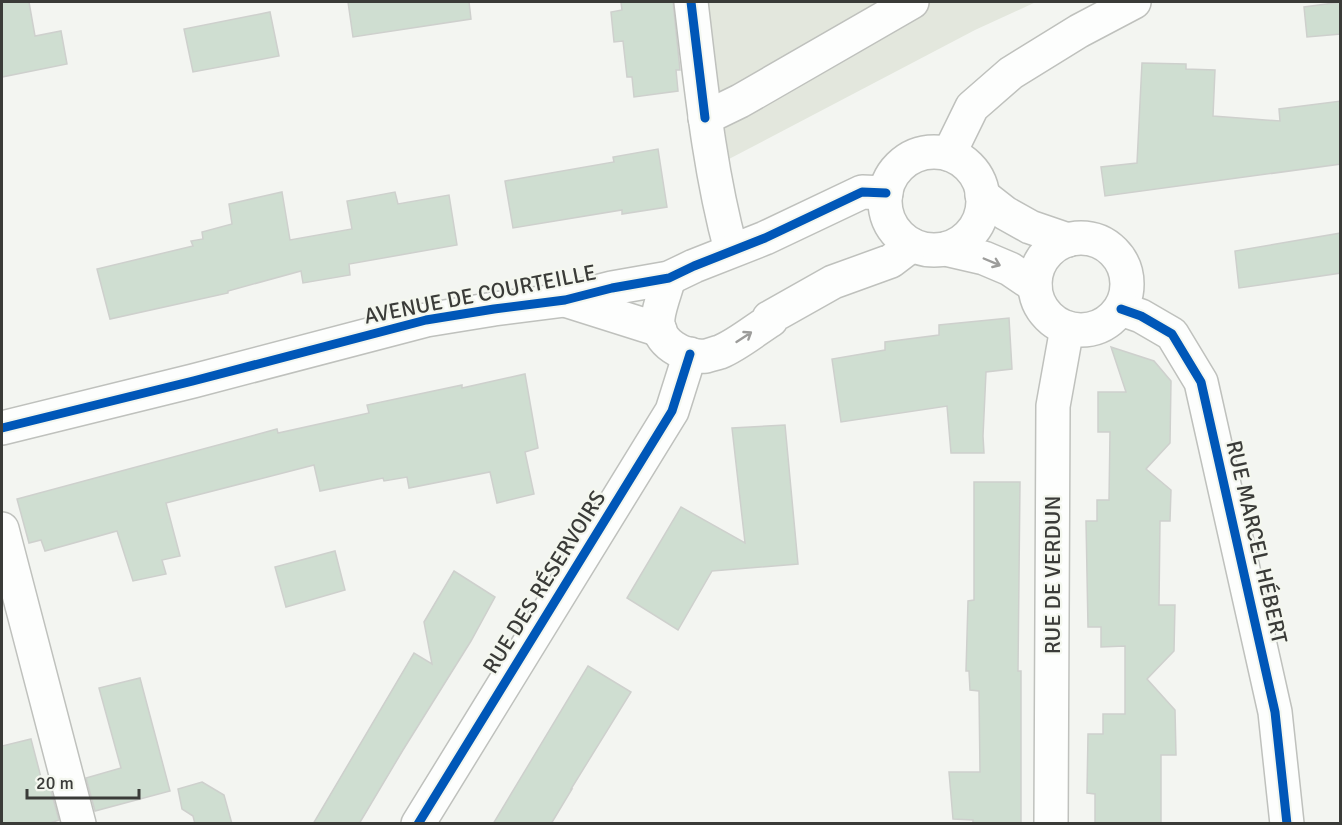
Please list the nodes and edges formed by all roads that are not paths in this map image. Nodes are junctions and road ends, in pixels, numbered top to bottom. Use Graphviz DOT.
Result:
graph roads {
  1 [pos="691,2"];
  2 [pos="912,2"];
  3 [pos="1134,2"];
  4 [pos="705,118"];
  5 [pos="950,154"];
  6 [pos="886,194"];
  7 [pos="982,195"];
  8 [pos="1068,240"];
  9 [pos="912,245"];
  10 [pos="945,249"];
  11 [pos="731,250"];
  12 [pos="669,278"];
  13 [pos="1035,286"];
  14 [pos="565,300"];
  15 [pos="1121,309"];
  16 [pos="1067,328"];
  17 [pos="660,330"];
  18 [pos="690,354"];
  19 [pos="2,428"];
  20 [pos="2,529"];
  21 [pos="79,824"];
  22 [pos="418,824"];
  23 [pos="1052,824"];
  24 [pos="1287,824"];
  1 -- 4 [label="street"];
  2 -- 4 [label="street"];
  3 -- 5 [label="street"];
  4 -- 11 [label="street"];
  5 -- 6 [label="street"];
  5 -- 7 [label="street"];
  6 -- 9 [label="street"];
  6 -- 11 [label="street, AVENUE DE COURTEILLE"];
  7 -- 8 [label="street"];
  7 -- 10 [label="street"];
  8 -- 13 [label="street"];
  8 -- 15 [label="street"];
  9 -- 10 [label="street"];
  18 -- 9 [label="street, one-way"];
  10 -- 13 [label="street, one-way"];
  11 -- 12 [label="street, AVENUE DE COURTEILLE"];
  12 -- 14 [label="street, AVENUE DE COURTEILLE"];
  12 -- 17 [label="street"];
  13 -- 16 [label="street"];
  14 -- 17 [label="street, AVENUE DE COURTEILLE"];
  14 -- 19 [label="street, AVENUE DE COURTEILLE"];
  15 -- 16 [label="street"];
  15 -- 24 [label="street, RUE MARCEL HÉBERT"];
  16 -- 23 [label="street, RUE DE VERDUN"];
  17 -- 18 [label="street, AVENUE DE COURTEILLE"];
  18 -- 22 [label="street, RUE DES RÉSERVOIRS"];
  20 -- 21 [label="street"];
}
